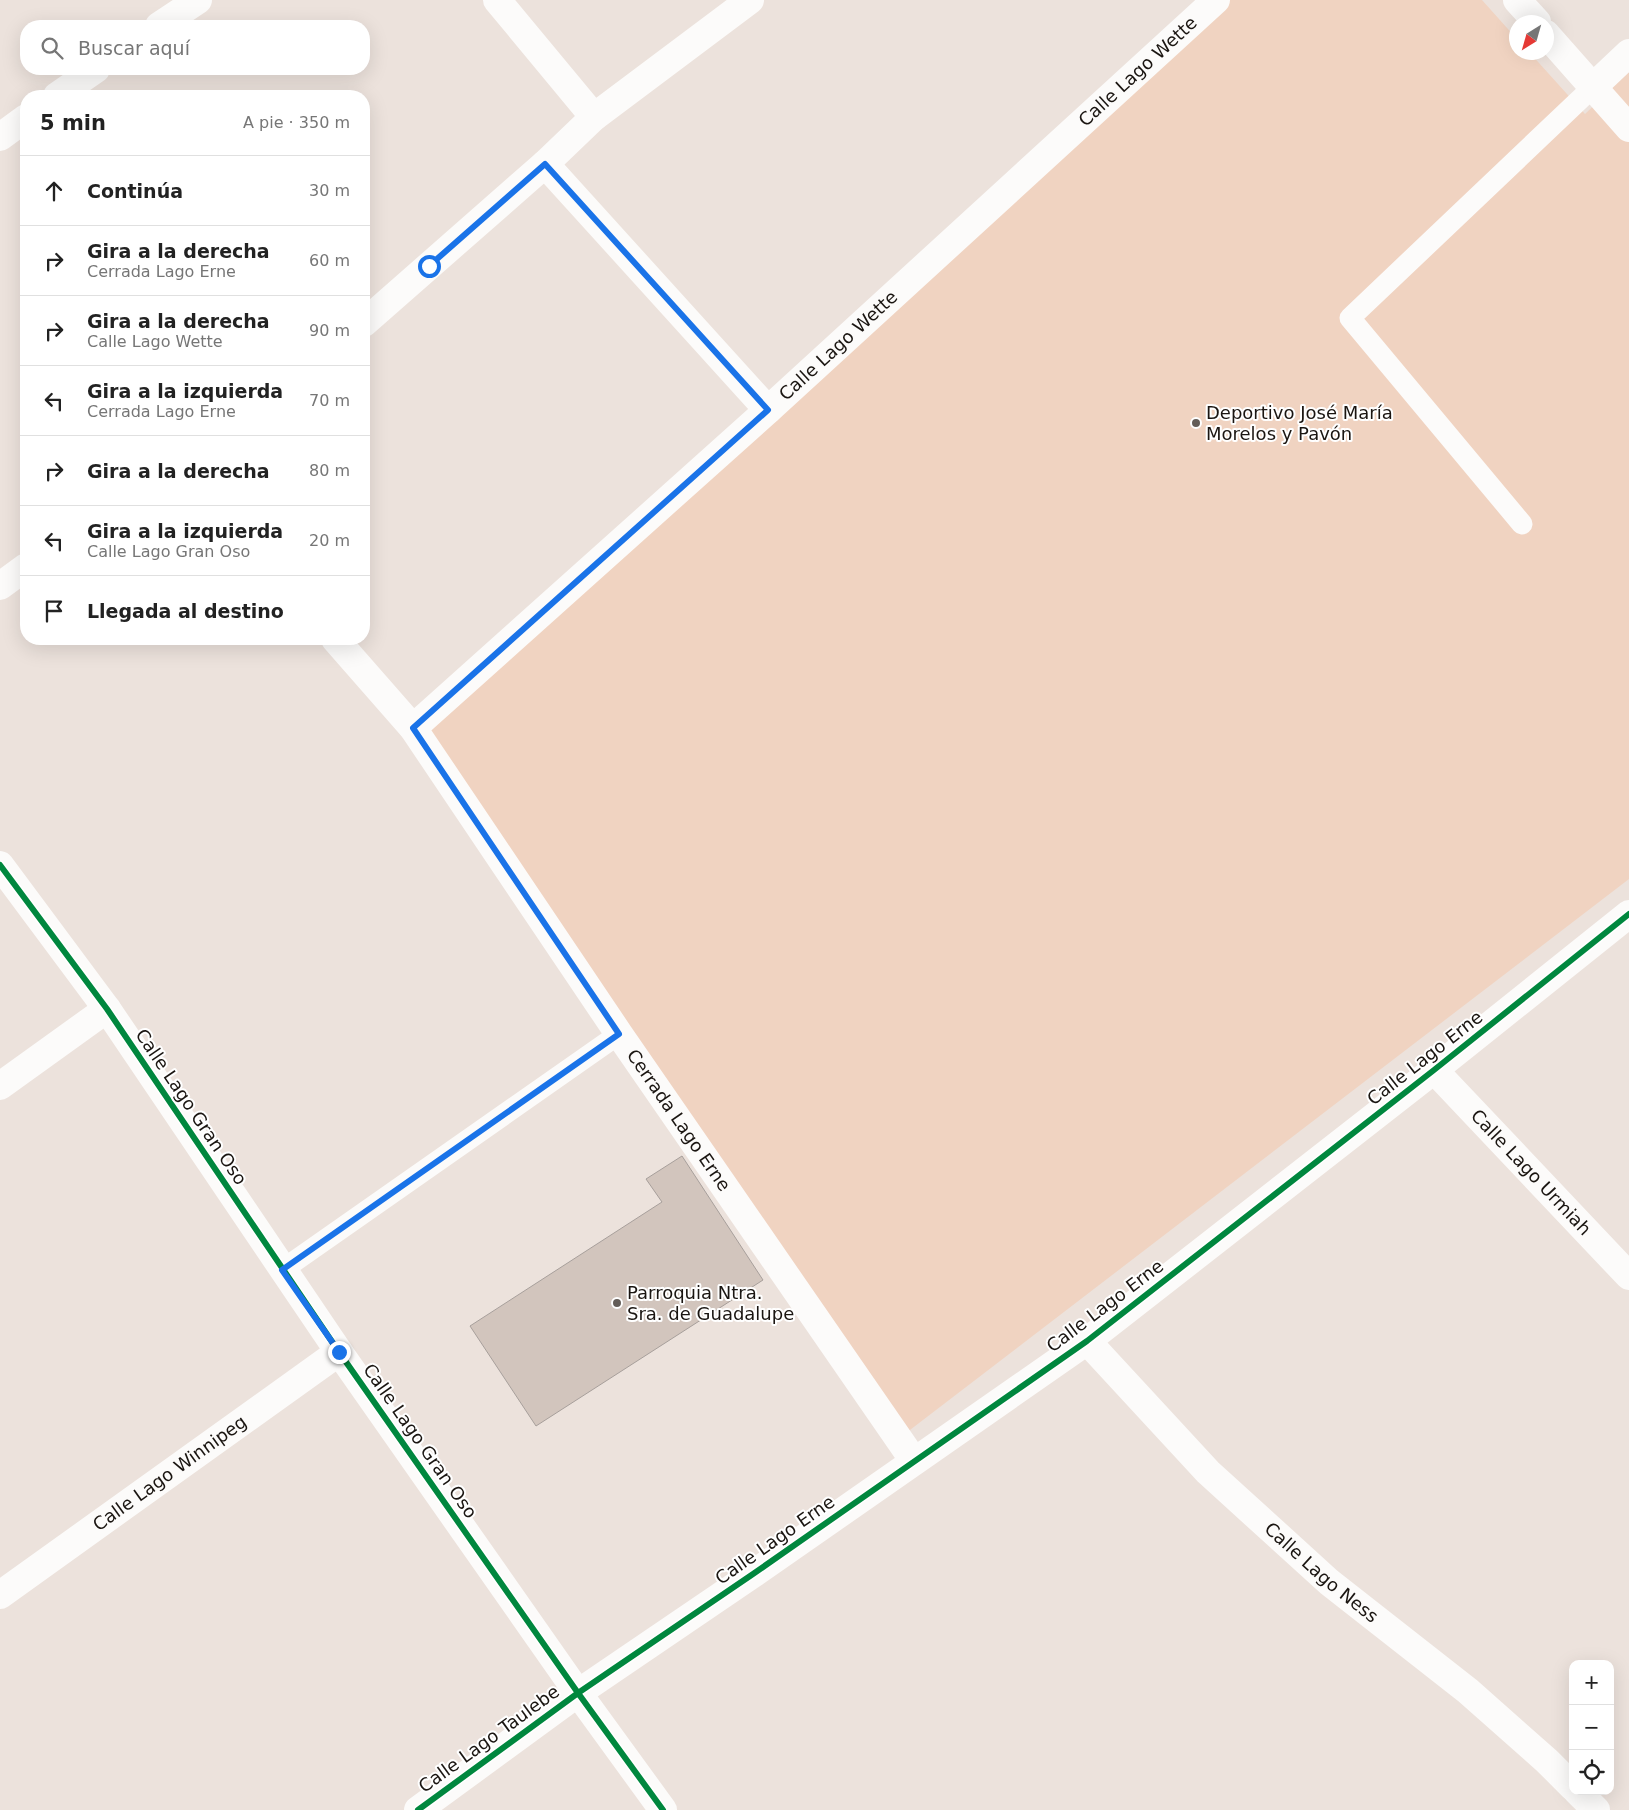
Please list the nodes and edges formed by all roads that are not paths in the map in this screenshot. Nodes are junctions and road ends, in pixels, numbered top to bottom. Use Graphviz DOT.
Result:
graph roads {
  1 [pos="198,0"];
  2 [pos="497,0"];
  3 [pos="750,0"];
  4 [pos="1216,0"];
  5 [pos="1517,0"];
  6 [pos="1531,15"];
  7 [pos="168,20"];
  8 [pos="1554,43"];
  9 [pos="1629,53"];
  10 [pos="87,75"];
  11 [pos="1593,87"];
  12 [pos="66,90"];
  13 [pos="594,117"];
  14 [pos="20,122"];
  15 [pos="1629,128"];
  16 [pos="0,136"];
  17 [pos="545,164"];
  18 [pos="370,318"];
  19 [pos="768,410"];
  20 [pos="1522,524"];
  21 [pos="20,571"];
  22 [pos="0,586"];
  23 [pos="340,645"];
  24 [pos="413,728"];
  25 [pos="0,865"];
  26 [pos="1629,914"];
  27 [pos="107,1009"];
  28 [pos="619,1034"];
  29 [pos="1434,1070"];
  30 [pos="0,1086"];
  31 [pos="282,1270"];
  32 [pos="1629,1276"];
  33 [pos="1086,1341"];
  34 [pos="339,1352"];
  35 [pos="914,1461"];
  36 [pos="0,1595"];
  37 [pos="578,1693"];
  38 [pos="1569,1783"];
  39 [pos="1581,1795"];
  40 [pos="418,1810"];
  41 [pos="663,1810"];
  42 [pos="1596,1810"];
  1 -- 7 [label="street"];
  2 -- 13 [label="street"];
  3 -- 13 [label="street"];
  4 -- 19 [label="street, Calle Lago Wette"];
  5 -- 6 [label="street"];
  8 -- 11 [label="street"];
  9 -- 11 [label="street"];
  10 -- 12 [label="street"];
  11 -- 15 [label="street"];
  11 -- 20 [label="lane"];
  13 -- 17 [label="street"];
  14 -- 16 [label="street"];
  17 -- 18 [label="street"];
  17 -- 19 [label="street"];
  19 -- 24 [label="street, Calle Lago Wette"];
  21 -- 22 [label="street"];
  23 -- 24 [label="street, Cerrada Lago Erne"];
  24 -- 28 [label="street, Cerrada Lago Erne"];
  25 -- 27 [label="street, Calle Lago Gran Oso"];
  26 -- 29 [label="street, Calle Lago Erne"];
  27 -- 30 [label="street"];
  27 -- 31 [label="street, Calle Lago Gran Oso"];
  28 -- 31 [label="lane"];
  28 -- 35 [label="street, Cerrada Lago Erne"];
  29 -- 32 [label="street, Calle Lago Urmiah"];
  29 -- 33 [label="street, Calle Lago Erne"];
  31 -- 34 [label="street, Calle Lago Gran Oso"];
  33 -- 35 [label="street, Calle Lago Erne"];
  33 -- 38 [label="street, Calle Lago Ness"];
  34 -- 36 [label="street, Calle Lago Winnipeg"];
  34 -- 37 [label="street, Calle Lago Gran Oso"];
  35 -- 37 [label="street, Calle Lago Erne"];
  37 -- 40 [label="street, Calle Lago Taulebe"];
  37 -- 41 [label="street, Calle Lago Gran Oso"];
  39 -- 42 [label="street"];
}
